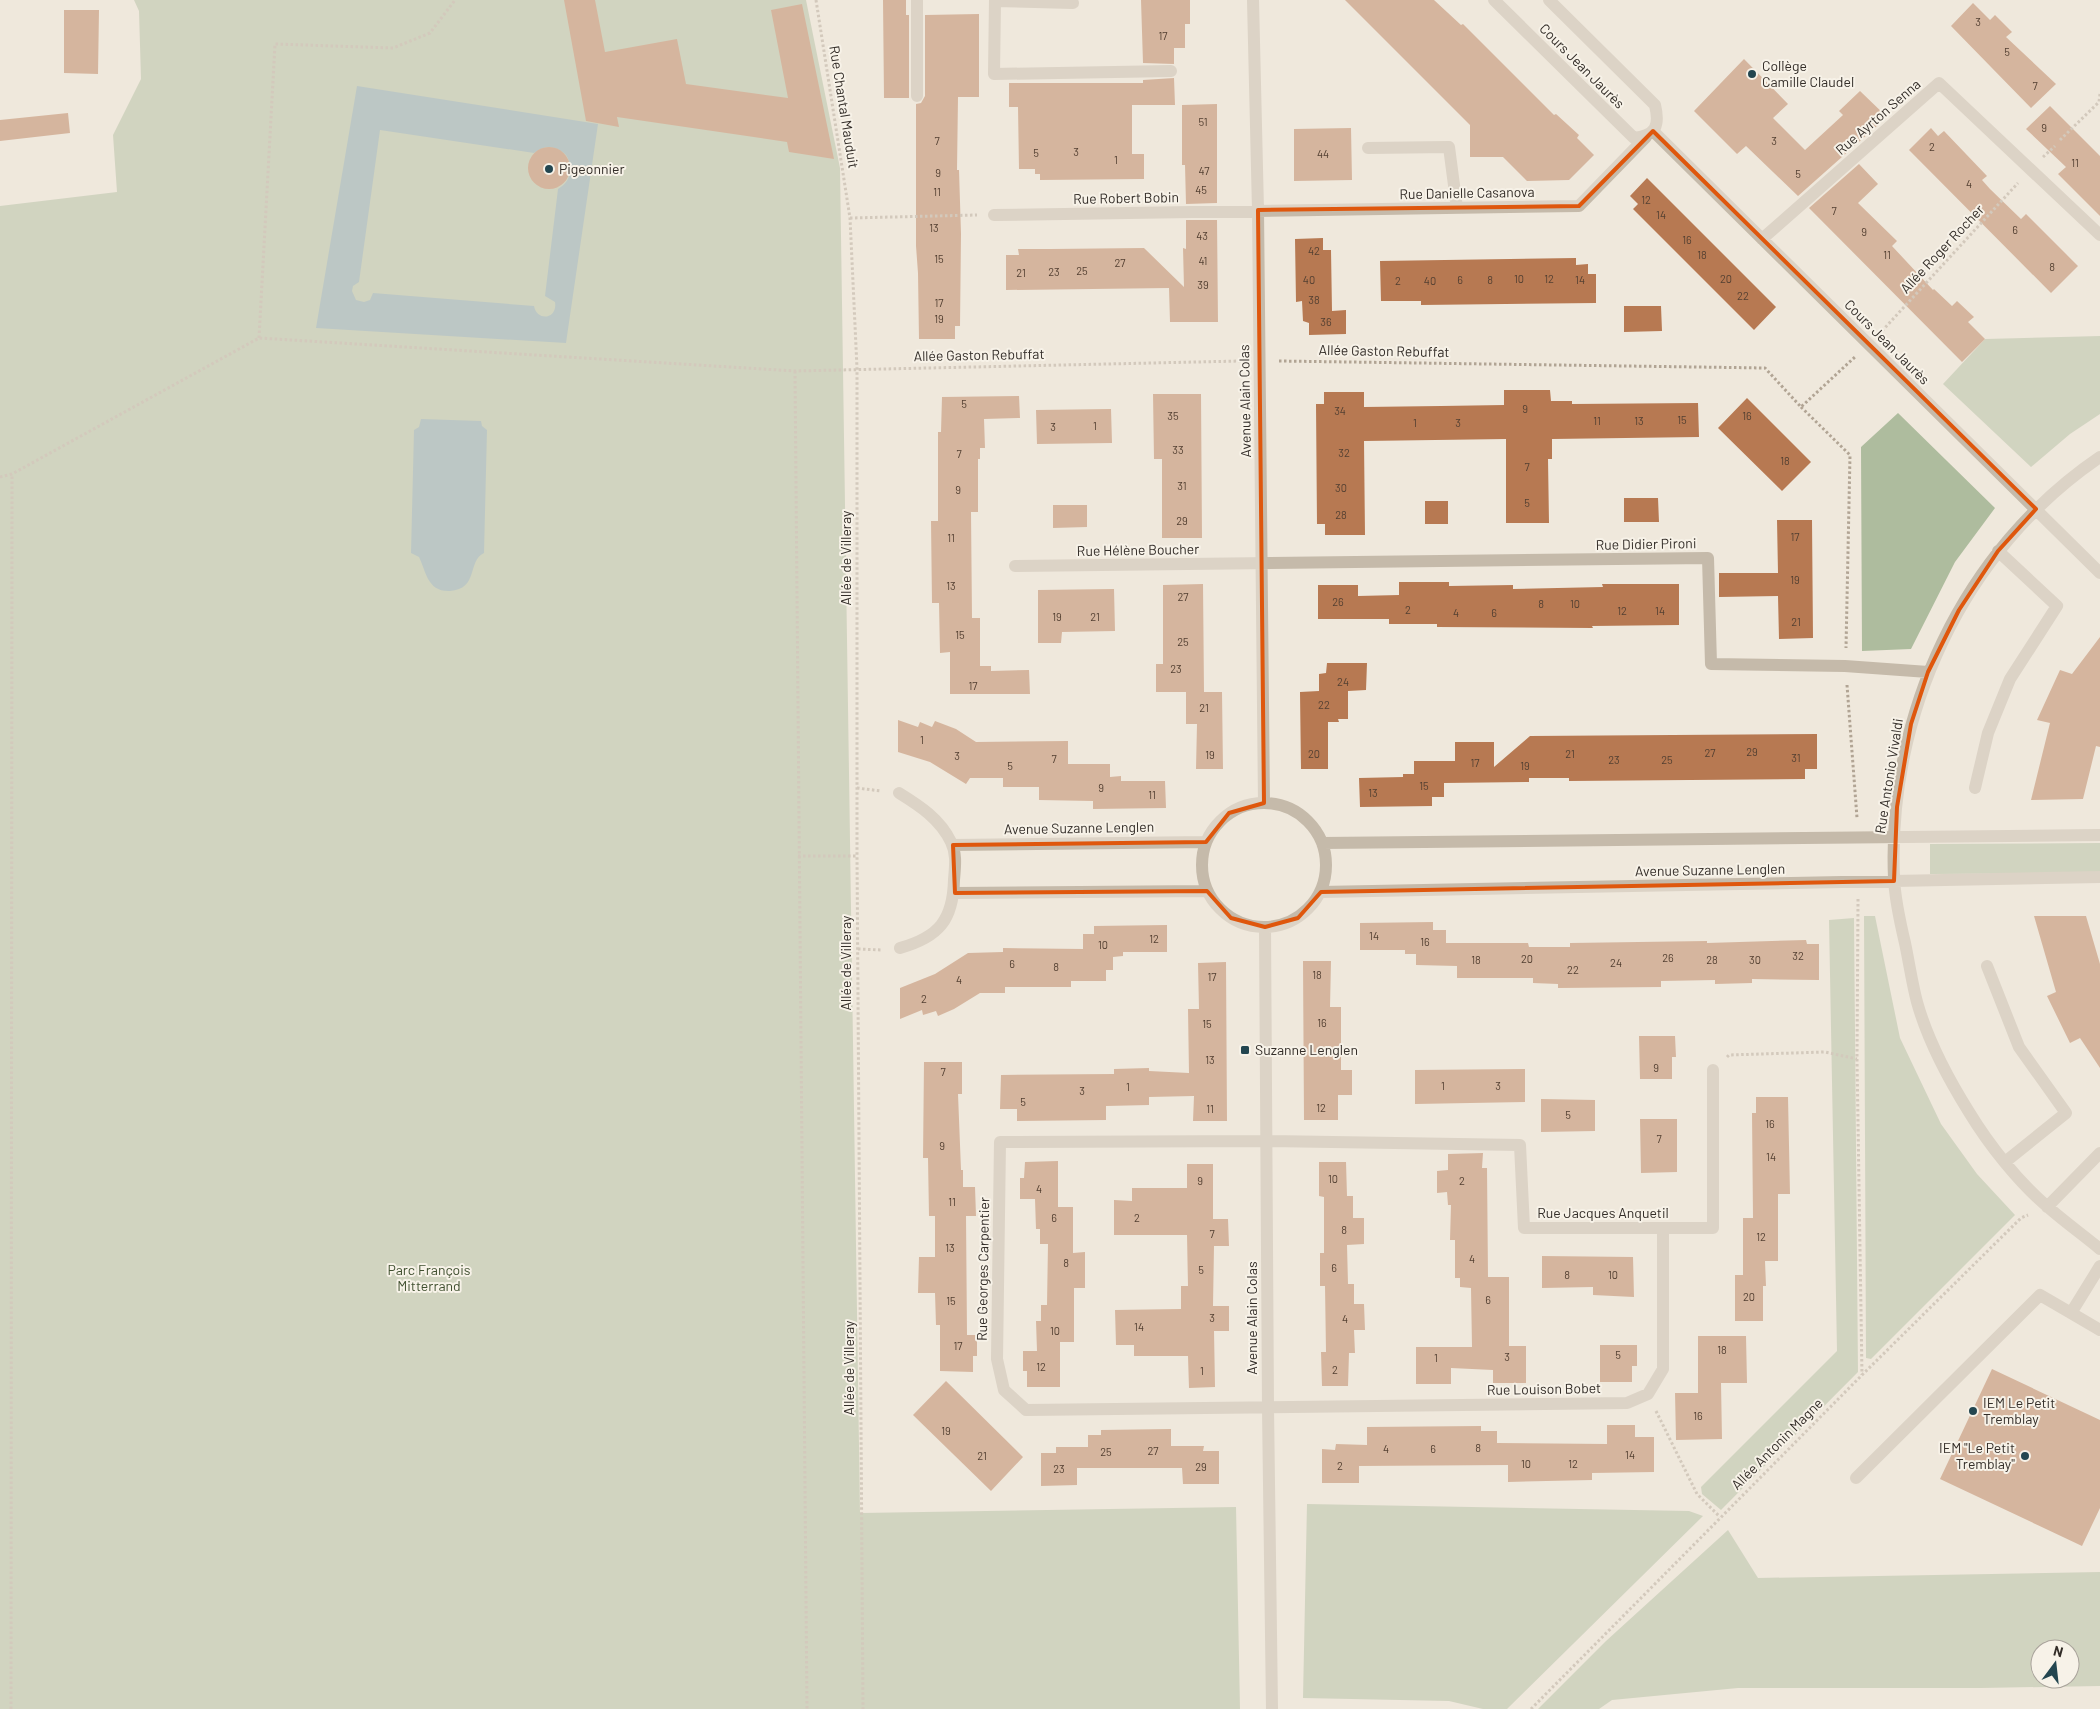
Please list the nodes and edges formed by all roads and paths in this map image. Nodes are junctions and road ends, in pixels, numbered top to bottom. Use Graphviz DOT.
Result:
graph roads {
  1 [pos="455,0"];
  2 [pos="816,0"];
  3 [pos="916,0"];
  4 [pos="1253,0"];
  5 [pos="1494,0"];
  6 [pos="1550,0"];
  7 [pos="995,1"];
  8 [pos="1073,3"];
  9 [pos="1171,71"];
  10 [pos="2100,94"];
  11 [pos="917,96"];
  12 [pos="1649,134"];
  13 [pos="2060,140"];
  14 [pos="1368,148"];
  15 [pos="2031,169"];
  16 [pos="1457,208"];
  17 [pos="1258,210"];
  18 [pos="994,215"];
  19 [pos="850,218"];
  20 [pos="2100,234"];
  21 [pos="1762,239"];
  22 [pos="259,338"];
  23 [pos="1869,344"];
  24 [pos="1260,360"];
  25 [pos="857,368"];
  26 [pos="795,371"];
  27 [pos="2100,457"];
  28 [pos="12,474"];
  29 [pos="0,476"];
  30 [pos="2036,509"];
  31 [pos="1998,552"];
  32 [pos="1262,563"];
  33 [pos="1015,566"];
  34 [pos="2100,573"];
  35 [pos="1928,672"];
  36 [pos="857,788"];
  37 [pos="1975,788"];
  38 [pos="898,793"];
  39 [pos="1264,802"];
  40 [pos="2100,835"];
  41 [pos="1894,837"];
  42 [pos="1206,842"];
  43 [pos="1322,843"];
  44 [pos="953,845"];
  45 [pos="798,856"];
  46 [pos="857,856"];
  47 [pos="2100,877"];
  48 [pos="1894,881"];
  49 [pos="1207,891"];
  50 [pos="1320,892"];
  51 [pos="955,894"];
  52 [pos="1265,928"];
  53 [pos="900,948"];
  54 [pos="1987,966"];
  55 [pos="1857,1059"];
  56 [pos="1713,1070"];
  57 [pos="1266,1141"];
  58 [pos="2100,1153"];
  59 [pos="2005,1162"];
  60 [pos="2047,1207"];
  61 [pos="1663,1228"];
  62 [pos="2100,1249"];
  63 [pos="2100,1266"];
  64 [pos="2071,1313"];
  65 [pos="2100,1330"];
  66 [pos="1648,1394"];
  67 [pos="1268,1408"];
  68 [pos="1856,1478"];
  69 [pos="1720,1517"];
  70 [pos="11,1709"];
  71 [pos="807,1709"];
  72 [pos="863,1709"];
  73 [pos="1272,1709"];
  74 [pos="1531,1709"];
  1 -- 22 [label="path"];
  2 -- 19 [label="path, Rue Chantal Mauduit"];
  3 -- 11 [label="street"];
  4 -- 17 [label="street, Avenue Alain Colas"];
  5 -- 12 [label="street, Cours Jean Jaurès"];
  6 -- 12 [label="street, Cours Jean Jaurès"];
  7 -- 8 [label="street"];
  7 -- 9 [label="street"];
  10 -- 13 [label="path"];
  12 -- 16 [label="street, Rue Danielle Casanova"];
  12 -- 21 [label="street, Cours Jean Jaurès"];
  14 -- 16 [label="street"];
  15 -- 20 [label="street, Rue Ayrton Senna"];
  15 -- 21 [label="street, Rue Ayrton Senna"];
  15 -- 23 [label="path, Allée Roger Rocher"];
  16 -- 17 [label="street, Rue Danielle Casanova"];
  17 -- 18 [label="street, Rue Robert Bobin"];
  17 -- 24 [label="street, Avenue Alain Colas"];
  18 -- 19 [label="path"];
  19 -- 25 [label="path, Allée de Villeray"];
  21 -- 23 [label="street, Cours Jean Jaurès"];
  22 -- 26 [label="path, Allée Gaston Rebuffat"];
  22 -- 28 [label="path"];
  23 -- 24 [label="path, Allée Gaston Rebuffat"];
  23 -- 30 [label="street, Cours Jean Jaurès"];
  24 -- 25 [label="path, Allée Gaston Rebuffat"];
  24 -- 32 [label="street, Avenue Alain Colas"];
  25 -- 26 [label="path, Allée Gaston Rebuffat"];
  25 -- 36 [label="path, Allée de Villeray"];
  26 -- 45 [label="path"];
  27 -- 30 [label="street, Rue Antonio Vivaldi"];
  28 -- 29 [label="path"];
  28 -- 70 [label="path"];
  30 -- 31 [label="street, Rue Antonio Vivaldi"];
  30 -- 34 [label="street, Cours Jean Jaurès"];
  31 -- 35 [label="street, Rue Antonio Vivaldi"];
  31 -- 37 [label="street"];
  32 -- 33 [label="street, Rue Hélène Boucher"];
  32 -- 35 [label="street, Rue Didier Pironi"];
  32 -- 39 [label="street, Avenue Alain Colas"];
  35 -- 41 [label="street, Rue Antonio Vivaldi"];
  36 -- 38 [label="path"];
  36 -- 46 [label="path, Allée de Villeray"];
  38 -- 44 [label="street"];
  39 -- 42 [label="street"];
  39 -- 43 [label="street"];
  40 -- 41 [label="street"];
  41 -- 43 [label="street"];
  41 -- 48 [label="street, Rue Antonio Vivaldi"];
  42 -- 44 [label="street, Avenue Suzanne Lenglen"];
  42 -- 49 [label="street"];
  43 -- 50 [label="street"];
  44 -- 51 [label="street"];
  45 -- 46 [label="path"];
  45 -- 71 [label="path"];
  46 -- 72 [label="path, Allée de Villeray"];
  47 -- 48 [label="street, Avenue Suzanne Lenglen"];
  48 -- 50 [label="street, Avenue Suzanne Lenglen"];
  48 -- 59 [label="street, Rue Antonio Vivaldi"];
  49 -- 51 [label="street"];
  49 -- 52 [label="street"];
  50 -- 52 [label="street"];
  51 -- 53 [label="street"];
  52 -- 57 [label="street, Avenue Alain Colas"];
  54 -- 59 [label="street"];
  55 -- 56 [label="path"];
  56 -- 61 [label="street, Rue Jacques Anquetil"];
  57 -- 61 [label="street, Rue Jacques Anquetil"];
  57 -- 67 [label="street, Avenue Alain Colas"];
  57 -- 67 [label="street, Rue Georges Carpentier"];
  58 -- 60 [label="street"];
  59 -- 60 [label="street, Rue Antonio Vivaldi"];
  60 -- 62 [label="street, Rue Antonio Vivaldi"];
  60 -- 69 [label="path, Allée Antonin Magne"];
  61 -- 66 [label="street"];
  63 -- 64 [label="street"];
  64 -- 65 [label="street"];
  64 -- 68 [label="street"];
  66 -- 67 [label="street, Rue Louison Bobet"];
  66 -- 69 [label="path"];
  67 -- 73 [label="street, Avenue Alain Colas"];
  69 -- 74 [label="path, Allée Antonin Magne"];
}
